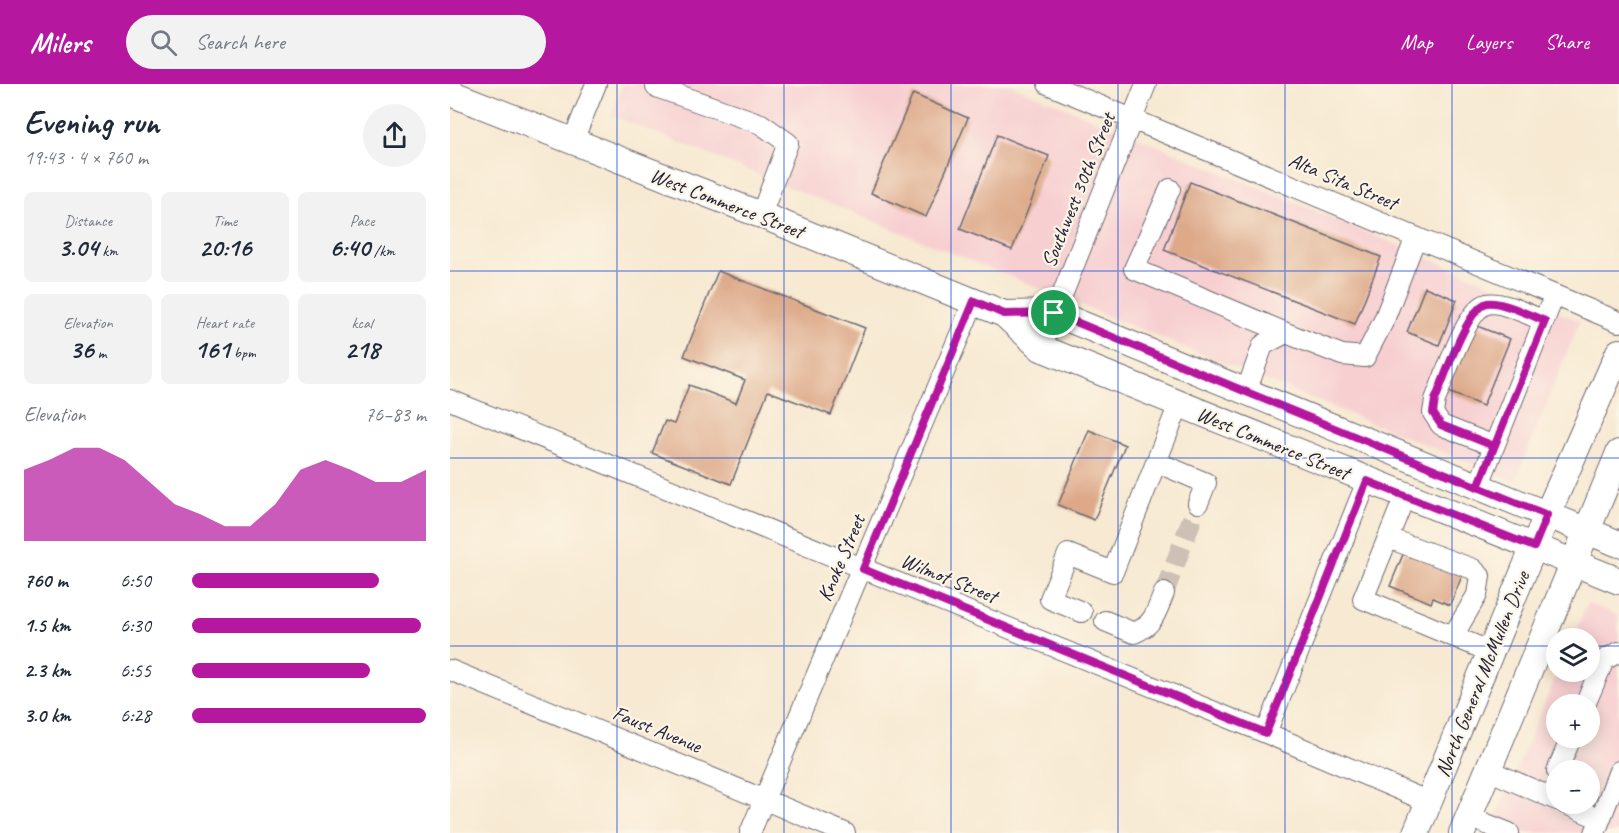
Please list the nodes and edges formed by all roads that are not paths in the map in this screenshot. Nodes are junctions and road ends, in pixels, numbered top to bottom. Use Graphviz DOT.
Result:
graph roads {
  1 [pos="596,84"];
  2 [pos="657,84"];
  3 [pos="1048,84"];
  4 [pos="1146,84"];
  5 [pos="450,93"];
  6 [pos="1132,119"];
  7 [pos="572,143"];
  8 [pos="1170,189"];
  9 [pos="761,215"];
  10 [pos="1416,237"];
  11 [pos="1555,295"];
  12 [pos="974,301"];
  13 [pos="1054,313"];
  14 [pos="1004,314"];
  15 [pos="1545,321"];
  16 [pos="1619,322"];
  17 [pos="1286,333"];
  18 [pos="1041,348"];
  19 [pos="1619,352"];
  20 [pos="1246,392"];
  21 [pos="450,400"];
  22 [pos="1179,404"];
  23 [pos="1494,446"];
  24 [pos="1619,453"];
  25 [pos="1156,462"];
  26 [pos="1367,481"];
  27 [pos="1478,487"];
  28 [pos="1406,496"];
  29 [pos="1198,503"];
  30 [pos="1547,515"];
  31 [pos="1587,531"];
  32 [pos="1388,538"];
  33 [pos="1619,544"];
  34 [pos="1534,547"];
  35 [pos="1574,562"];
  36 [pos="863,569"];
  37 [pos="1619,581"];
  38 [pos="1164,593"];
  39 [pos="1082,612"];
  40 [pos="1105,621"];
  41 [pos="1453,636"];
  42 [pos="1491,652"];
  43 [pos="1619,652"];
  44 [pos="450,670"];
  45 [pos="1590,694"];
  46 [pos="1266,733"];
  47 [pos="1488,770"];
  48 [pos="1619,771"];
  49 [pos="1546,795"];
  50 [pos="764,800"];
  51 [pos="1429,802"];
  52 [pos="1581,814"];
  53 [pos="1465,825"];
  54 [pos="1598,826"];
  55 [pos="750,833"];
  56 [pos="844,833"];
  57 [pos="1416,833"];
  58 [pos="1509,833"];
  1 -- 7 [label="street"];
  2 -- 9 [label="street"];
  3 -- 6 [label="street, Alta Sita Street"];
  4 -- 6 [label="street, Southwest 30th Street"];
  5 -- 7 [label="main road, West Commerce Street"];
  6 -- 10 [label="street, Alta Sita Street"];
  6 -- 13 [label="street, Southwest 30th Street"];
  7 -- 9 [label="main road, West Commerce Street"];
  8 -- 17 [label="street"];
  9 -- 12 [label="main road, West Commerce Street"];
  10 -- 11 [label="street, Alta Sita Street"];
  10 -- 17 [label="street"];
  11 -- 15 [label="street"];
  11 -- 16 [label="street, Alta Sita Street"];
  12 -- 14 [label="main road, West Commerce Street"];
  12 -- 36 [label="street, Knoke Street"];
  13 -- 14 [label="main road, West Commerce Street"];
  13 -- 18 [label="street, Southwest 30th Street"];
  13 -- 20 [label="main road, West Commerce Street"];
  14 -- 18 [label="main road, West Commerce Street"];
  15 -- 23 [label="street"];
  15 -- 23 [label="street"];
  17 -- 20 [label="street"];
  18 -- 22 [label="main road, West Commerce Street"];
  19 -- 30 [label="main road, North General McMullen Drive"];
  20 -- 27 [label="main road, West Commerce Street"];
  21 -- 36 [label="street, Wilmot Street"];
  22 -- 25 [label="street"];
  22 -- 26 [label="main road, West Commerce Street"];
  23 -- 27 [label="street"];
  24 -- 31 [label="main road, North General McMullen Drive"];
  25 -- 29 [label="street"];
  25 -- 39 [label="street"];
  26 -- 28 [label="main road, West Commerce Street"];
  26 -- 46 [label="street"];
  27 -- 30 [label="main road, West Commerce Street"];
  28 -- 32 [label="street"];
  28 -- 34 [label="main road, West Commerce Street"];
  30 -- 31 [label="main road, West Commerce Street"];
  30 -- 34 [label="main road, North General McMullen Drive"];
  31 -- 33 [label="main road, West Commerce Street"];
  31 -- 35 [label="main road, North General McMullen Drive"];
  32 -- 41 [label="street"];
  32 -- 41 [label="street"];
  34 -- 35 [label="main road, West Commerce Street"];
  34 -- 42 [label="main road, North General McMullen Drive"];
  35 -- 37 [label="main road, West Commerce Street"];
  35 -- 47 [label="main road, North General McMullen Drive"];
  36 -- 46 [label="street, Wilmot Street"];
  36 -- 50 [label="street, Knoke Street"];
  38 -- 40 [label="street"];
  41 -- 42 [label="street"];
  42 -- 51 [label="main road, North General McMullen Drive"];
  43 -- 45 [label="street"];
  44 -- 50 [label="street, Faust Avenue"];
  46 -- 51 [label="street, Wilmot Street"];
  47 -- 49 [label="street"];
  47 -- 53 [label="main road, North General McMullen Drive"];
  48 -- 54 [label="street"];
  50 -- 55 [label="street, Knoke Street"];
  50 -- 56 [label="street, Faust Avenue"];
  51 -- 57 [label="main road, North General McMullen Drive"];
  52 -- 54 [label="street"];
  53 -- 58 [label="street"];
}
